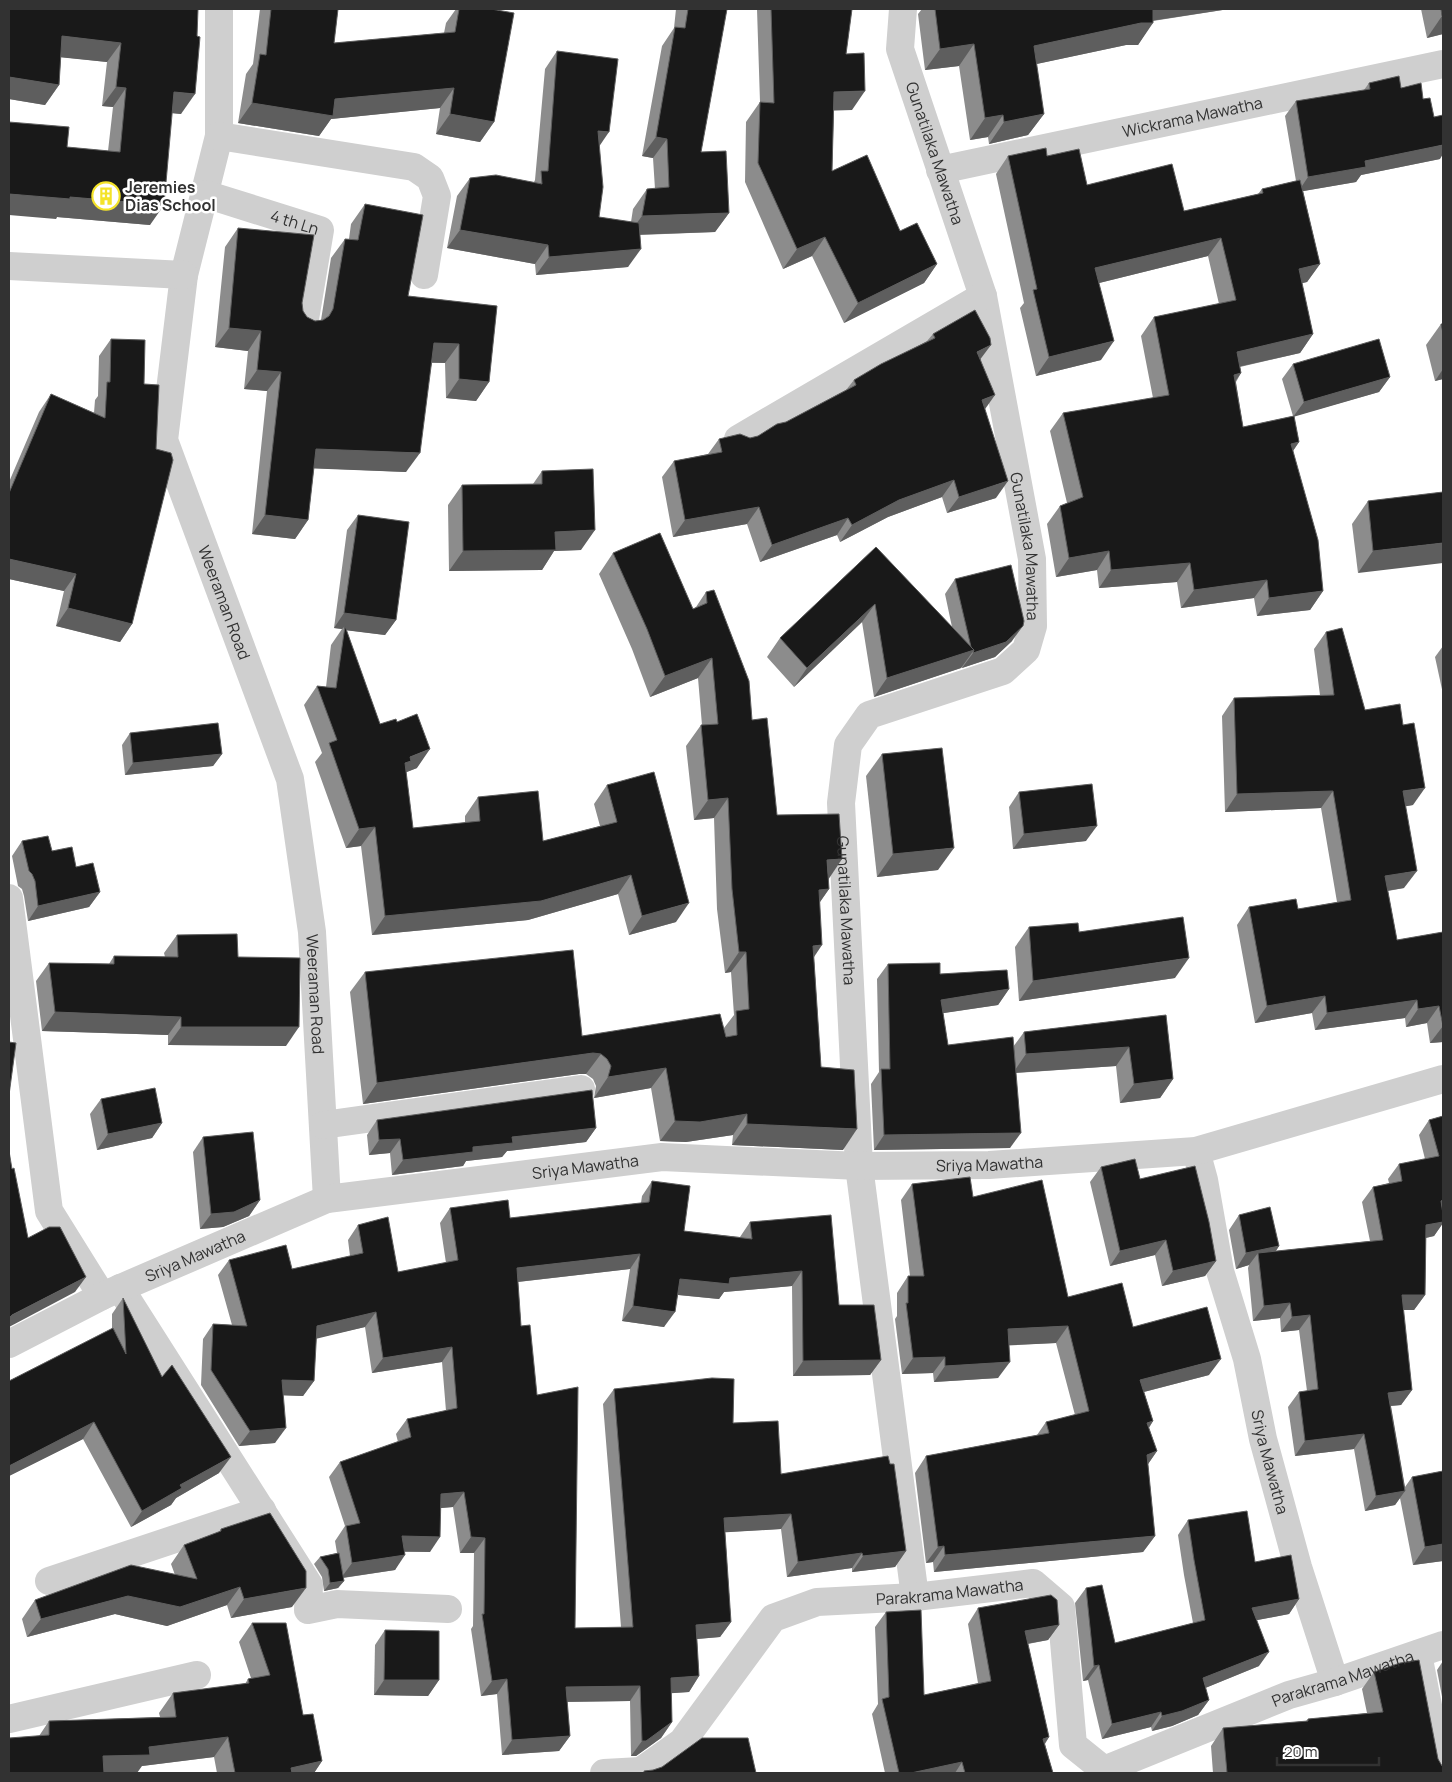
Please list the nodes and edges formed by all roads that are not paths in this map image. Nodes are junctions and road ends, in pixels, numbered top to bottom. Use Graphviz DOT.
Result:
graph roads {
  1 [pos="219,9"];
  2 [pos="903,9"];
  3 [pos="1443,64"];
  4 [pos="220,136"];
  5 [pos="940,170"];
  6 [pos="205,194"];
  7 [pos="9,266"];
  8 [pos="184,275"];
  9 [pos="424,275"];
  10 [pos="983,296"];
  11 [pos="304,325"];
  12 [pos="738,439"];
  13 [pos="9,898"];
  14 [pos="1443,1079"];
  15 [pos="581,1089"];
  16 [pos="323,1125"];
  17 [pos="1196,1151"];
  18 [pos="859,1166"];
  19 [pos="327,1199"];
  20 [pos="111,1292"];
  21 [pos="9,1344"];
  22 [pos="262,1510"];
  23 [pos="49,1581"];
  24 [pos="916,1597"];
  25 [pos="448,1610"];
  26 [pos="1443,1644"];
  27 [pos="1418,1654"];
  28 [pos="197,1675"];
  29 [pos="1335,1682"];
  30 [pos="9,1719"];
  31 [pos="1102,1772"];
  32 [pos="604,1773"];
  33 [pos="1441,1773"];
  1 -- 4 [label="street, Weeraman Road"];
  2 -- 5 [label="street, Gunatilaka Mawatha"];
  3 -- 5 [label="street, Wickrama Mawatha"];
  4 -- 6 [label="street, Weeraman Road"];
  4 -- 9 [label="street"];
  5 -- 10 [label="street, Gunatilaka Mawatha"];
  6 -- 8 [label="street, Weeraman Road"];
  6 -- 11 [label="street, 4 th Ln"];
  7 -- 8 [label="street"];
  8 -- 16 [label="street, Weeraman Road"];
  10 -- 12 [label="street"];
  10 -- 18 [label="street, Gunatilaka Mawatha"];
  13 -- 20 [label="street"];
  14 -- 17 [label="street, Sriya Mawatha"];
  15 -- 16 [label="street"];
  16 -- 19 [label="street, Weeraman Road"];
  17 -- 18 [label="street, Sriya Mawatha"];
  17 -- 29 [label="street, Sriya Mawatha"];
  18 -- 19 [label="street, Sriya Mawatha"];
  18 -- 24 [label="street, Gunatilaka Mawatha"];
  19 -- 20 [label="street, Sriya Mawatha"];
  20 -- 21 [label="street, Sriya Mawatha"];
  20 -- 22 [label="street"];
  22 -- 23 [label="street"];
  22 -- 25 [label="street"];
  24 -- 31 [label="street, Parakrama Mawatha"];
  24 -- 32 [label="street, Parakrama Mawatha"];
  26 -- 27 [label="street, Parakrama Mawatha"];
  27 -- 29 [label="street, Parakrama Mawatha"];
  27 -- 33 [label="street"];
  28 -- 30 [label="street"];
  29 -- 31 [label="street, Parakrama Mawatha"];
}
